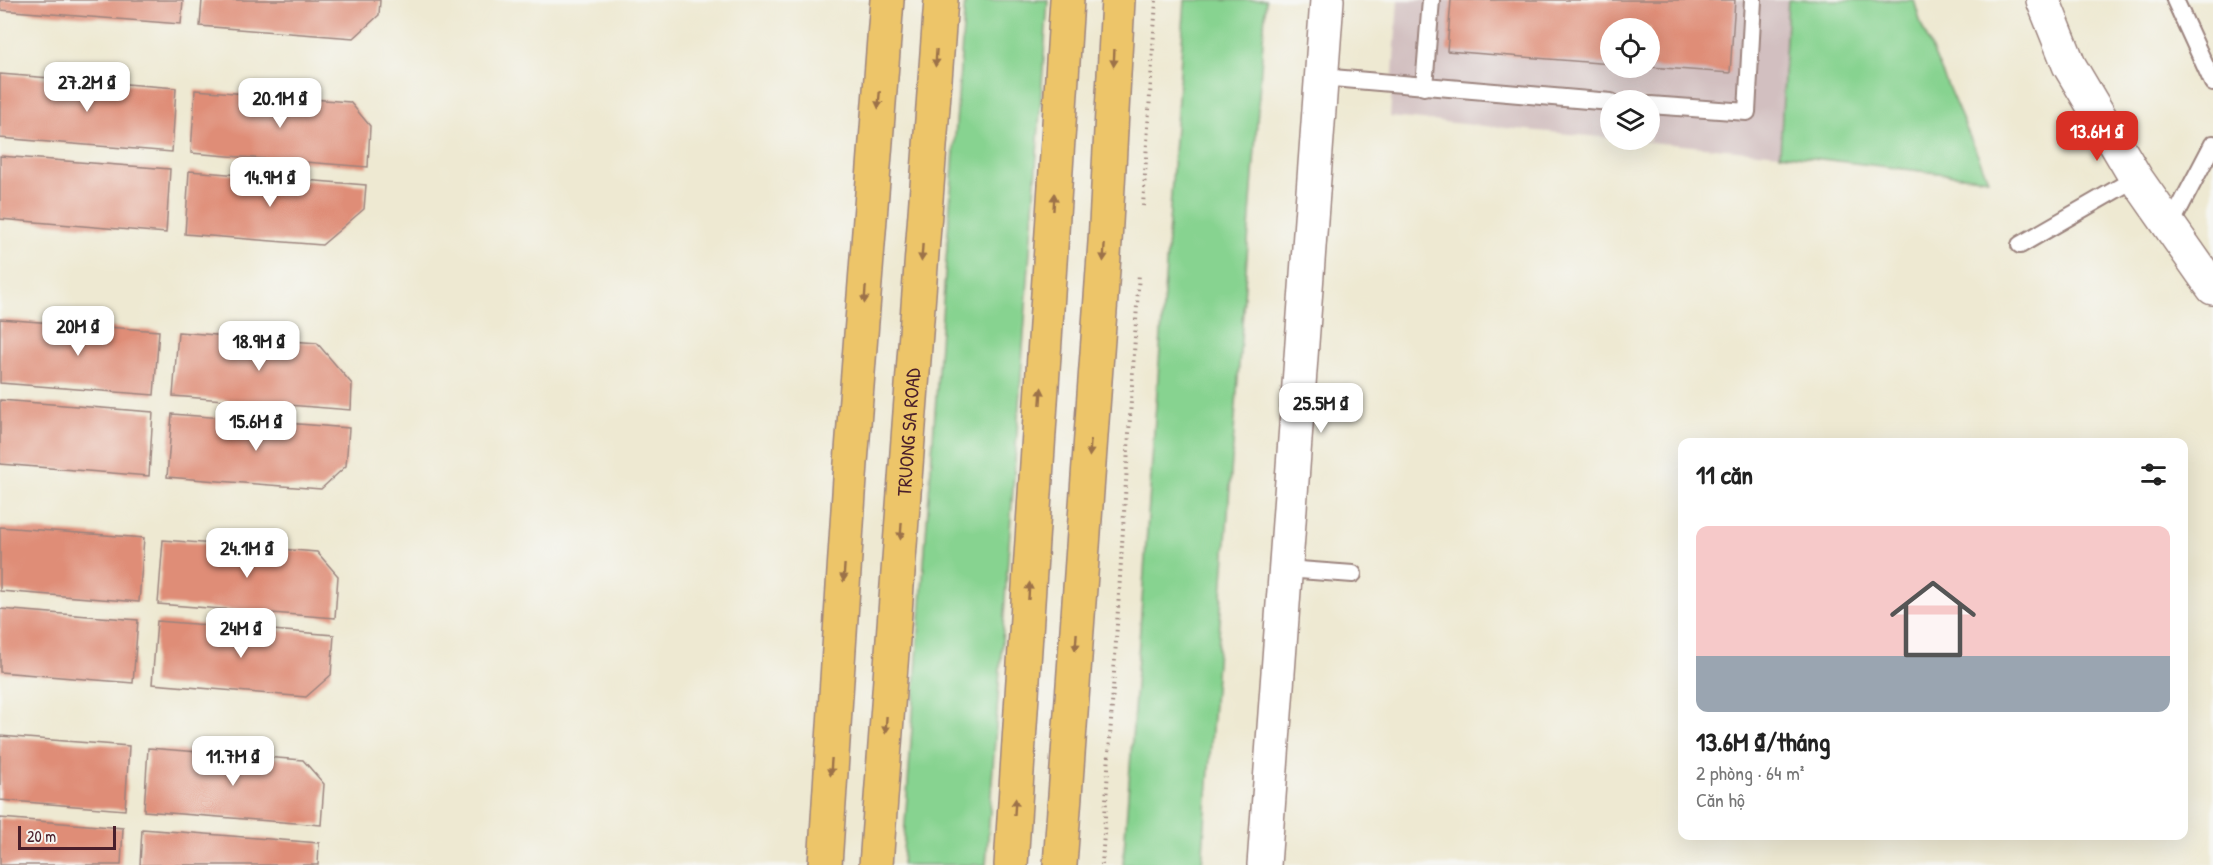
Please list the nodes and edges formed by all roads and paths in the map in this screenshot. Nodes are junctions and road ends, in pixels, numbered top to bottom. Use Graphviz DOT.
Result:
graph roads {
  1 [pos="887,0"];
  2 [pos="941,0"];
  3 [pos="1067,0"];
  4 [pos="1118,0"];
  5 [pos="1156,0"];
  6 [pos="1327,0"];
  7 [pos="1431,0"];
  8 [pos="1753,0"];
  9 [pos="2043,0"];
  10 [pos="2175,0"];
  11 [pos="1321,77"];
  12 [pos="2213,82"];
  13 [pos="1424,87"];
  14 [pos="1600,101"];
  15 [pos="1660,106"];
  16 [pos="2213,144"];
  17 [pos="2136,178"];
  18 [pos="1142,213"];
  19 [pos="2169,228"];
  20 [pos="2020,245"];
  21 [pos="1139,261"];
  22 [pos="2213,288"];
  23 [pos="1286,569"];
  24 [pos="1353,574"];
  25 [pos="825,865"];
  26 [pos="876,865"];
  27 [pos="1011,865"];
  28 [pos="1060,865"];
  29 [pos="1102,865"];
  30 [pos="1264,865"];
  1 -- 25 [label="highway, one-way"];
  2 -- 26 [label="highway, TRUONG SA ROAD, one-way"];
  27 -- 3 [label="highway, one-way"];
  4 -- 28 [label="highway, one-way"];
  5 -- 18 [label="path"];
  6 -- 11 [label="street"];
  7 -- 13 [label="lane"];
  8 -- 15 [label="lane"];
  9 -- 17 [label="street"];
  10 -- 12 [label="lane"];
  11 -- 13 [label="lane"];
  11 -- 23 [label="street"];
  13 -- 14 [label="lane"];
  16 -- 19 [label="lane"];
  17 -- 19 [label="street"];
  17 -- 20 [label="lane"];
  19 -- 22 [label="street"];
  21 -- 29 [label="path"];
  23 -- 24 [label="lane"];
  23 -- 30 [label="street"];
}
